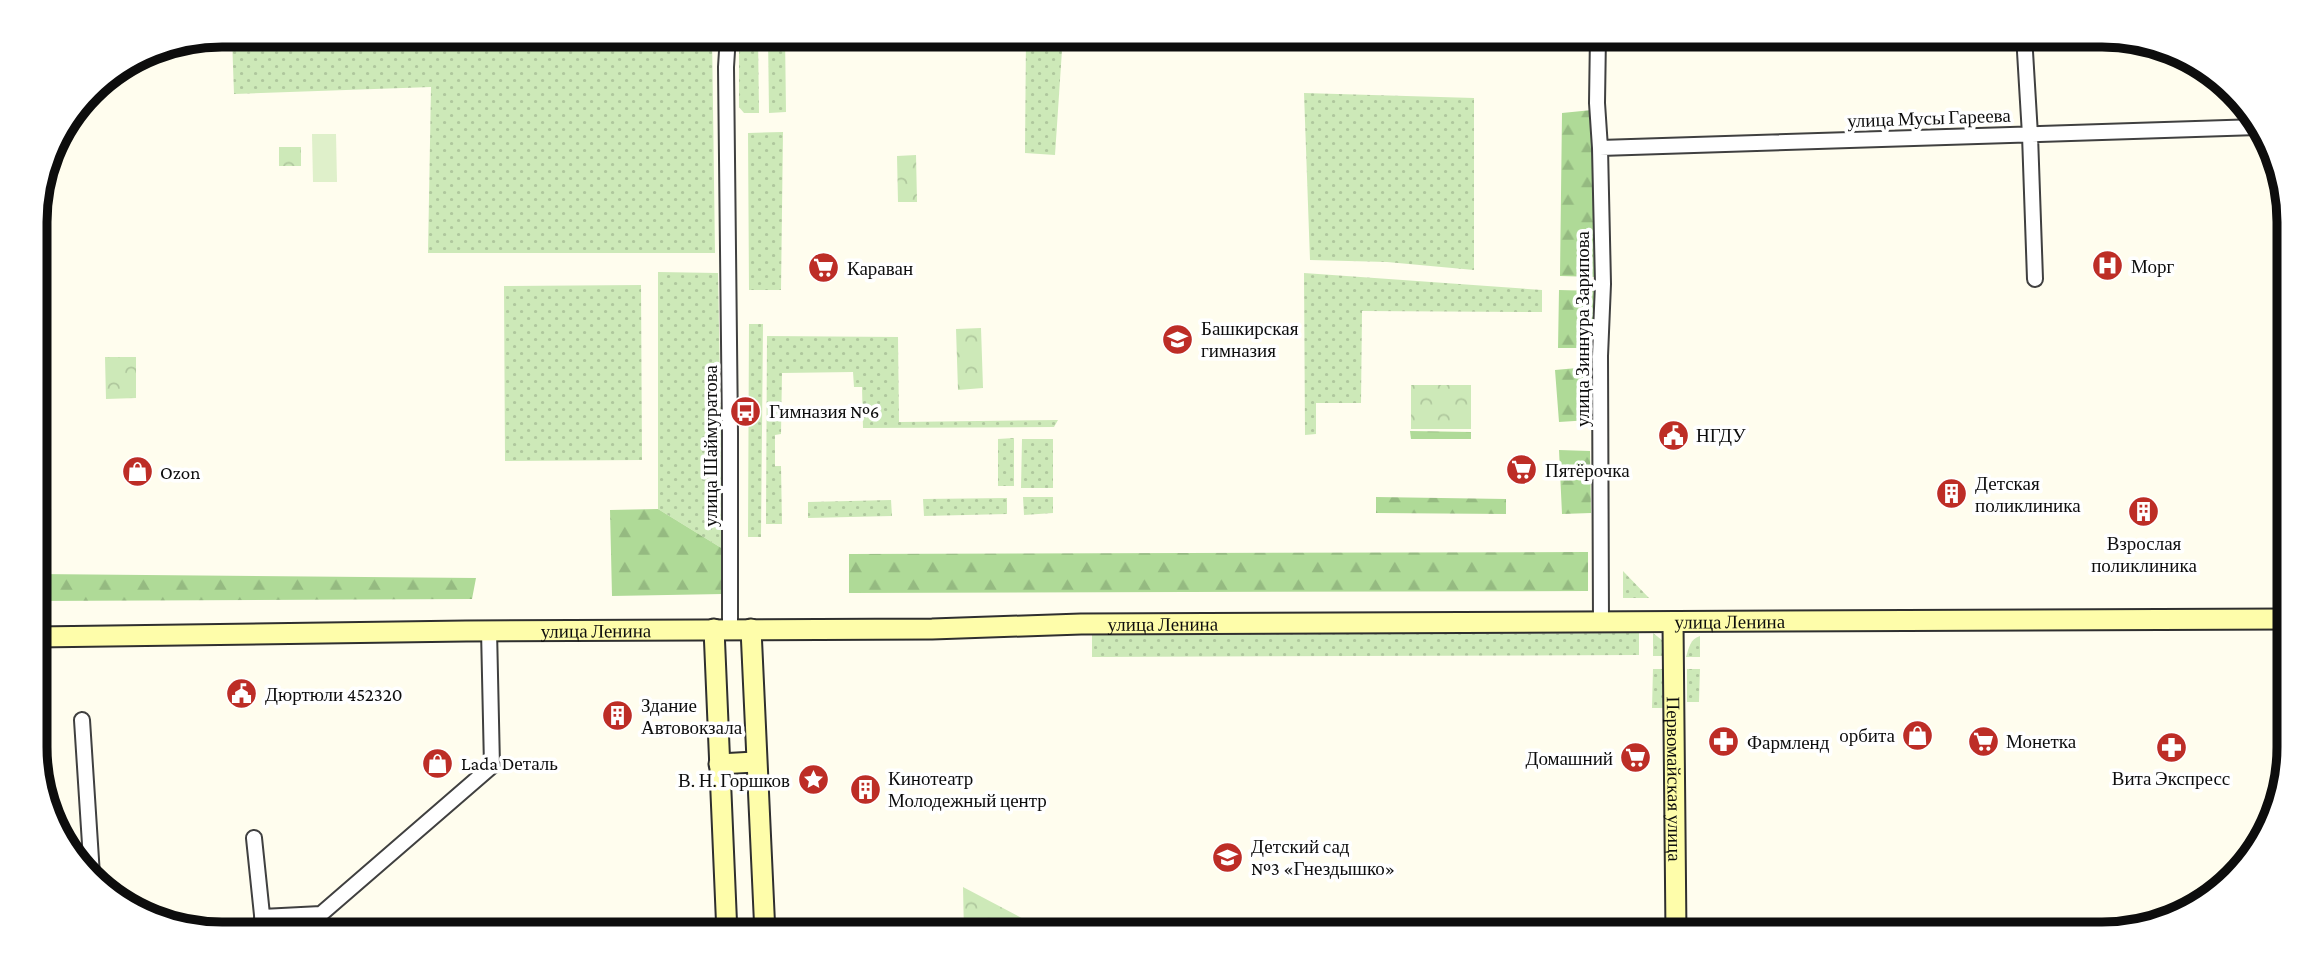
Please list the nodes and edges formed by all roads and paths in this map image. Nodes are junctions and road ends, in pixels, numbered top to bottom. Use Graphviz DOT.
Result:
graph roads {
  1 [pos="1598,47"];
  2 [pos="2025,47"];
  3 [pos="727,48"];
  4 [pos="2248,127"];
  5 [pos="2030,135"];
  6 [pos="1600,148"];
  7 [pos="2035,279"];
  8 [pos="2277,619"];
  9 [pos="1601,623"];
  10 [pos="1673,623"];
  11 [pos="722,629"];
  12 [pos="751,629"];
  13 [pos="489,630"];
  14 [pos="47,637"];
  15 [pos="82,720"];
  16 [pos="755,762"];
  17 [pos="719,764"];
  18 [pos="254,838"];
  19 [pos="91,862"];
  20 [pos="262,917"];
  21 [pos="1676,921"];
  22 [pos="263,922"];
  23 [pos="726,922"];
  24 [pos="764,922"];
  1 -- 6 [label="street, улица Зиннура Зарипова"];
  2 -- 5 [label="street"];
  3 -- 11 [label="street, улица Шаймуратова"];
  4 -- 5 [label="street, улица Мусы Гареева"];
  5 -- 6 [label="street, улица Мусы Гареева"];
  5 -- 7 [label="street"];
  6 -- 9 [label="street, улица Зиннура Зарипова"];
  8 -- 10 [label="main road, улица Ленина"];
  9 -- 10 [label="main road, улица Ленина"];
  9 -- 12 [label="main road, улица Ленина"];
  10 -- 21 [label="main road, Первомайская улица"];
  11 -- 12 [label="main road, улица Ленина"];
  11 -- 13 [label="main road, улица Ленина"];
  11 -- 17 [label="main road"];
  12 -- 16 [label="main road"];
  13 -- 14 [label="main road, улица Ленина"];
  13 -- 20 [label="street"];
  15 -- 19 [label="street"];
  16 -- 17 [label="main road"];
  16 -- 24 [label="main road"];
  17 -- 23 [label="main road"];
  18 -- 20 [label="street"];
  20 -- 22 [label="street"];
}
